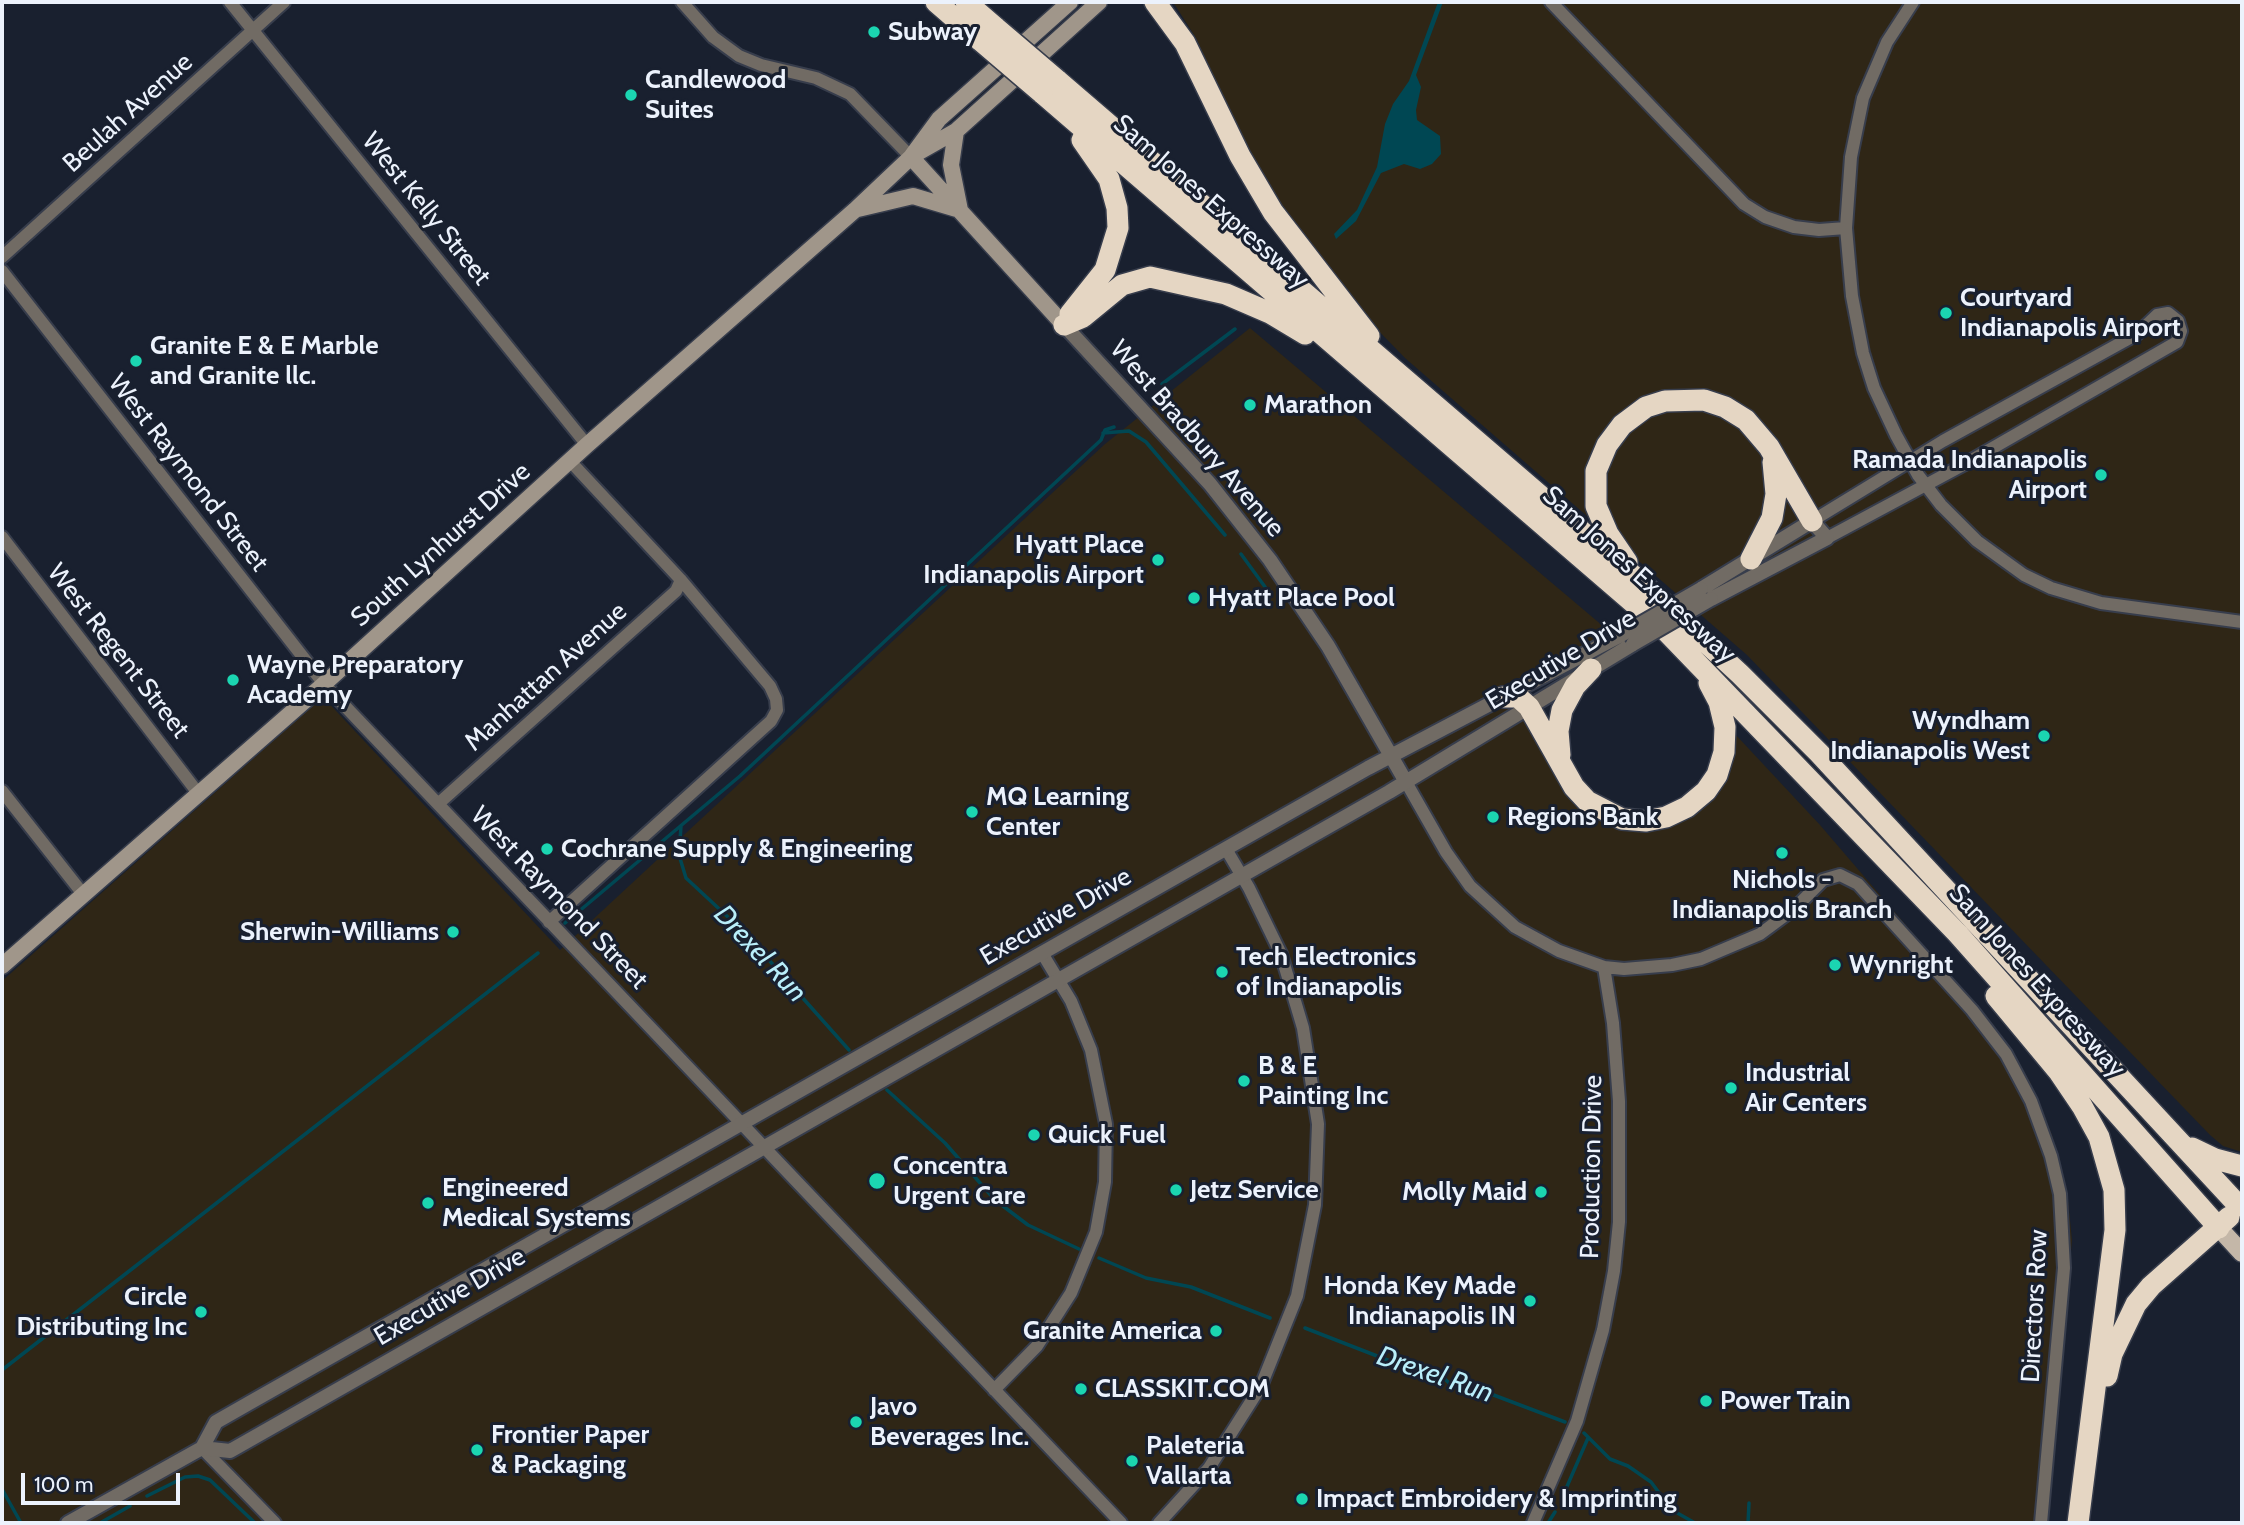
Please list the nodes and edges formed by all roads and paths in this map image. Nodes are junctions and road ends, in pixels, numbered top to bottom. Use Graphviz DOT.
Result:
graph roads {
  1 [pos="230,2"];
  2 [pos="284,2"];
  3 [pos="682,2"];
  4 [pos="936,2"];
  5 [pos="966,2"];
  6 [pos="1070,2"];
  7 [pos="1099,2"];
  8 [pos="1551,2"];
  9 [pos="1913,2"];
  10 [pos="1160,5"];
  11 [pos="253,30"];
  12 [pos="989,34"];
  13 [pos="1049,86"];
  14 [pos="956,131"];
  15 [pos="911,157"];
  16 [pos="855,210"];
  17 [pos="960,210"];
  18 [pos="1846,228"];
  19 [pos="2,257"];
  20 [pos="2,271"];
  21 [pos="1064,325"];
  22 [pos="1377,382"];
  23 [pos="1411,386"];
  24 [pos="587,445"];
  25 [pos="1769,447"];
  26 [pos="570,461"];
  27 [pos="1910,461"];
  28 [pos="1922,480"];
  29 [pos="1812,521"];
  30 [pos="2,537"];
  31 [pos="1827,538"];
  32 [pos="1751,559"];
  33 [pos="681,580"];
  34 [pos="1644,585"];
  35 [pos="1706,594"];
  36 [pos="2242,622"];
  37 [pos="1627,639"];
  38 [pos="1702,668"];
  39 [pos="1591,669"];
  40 [pos="324,684"];
  41 [pos="1503,697"];
  42 [pos="1529,707"];
  43 [pos="1391,755"];
  44 [pos="1562,764"];
  45 [pos="1406,782"];
  46 [pos="2,791"];
  47 [pos="198,793"];
  48 [pos="438,804"];
  49 [pos="1854,824"];
  50 [pos="1226,849"];
  51 [pos="1242,875"];
  52 [pos="83,894"];
  53 [pos="550,922"];
  54 [pos="1042,953"];
  55 [pos="2,966"];
  56 [pos="1604,967"];
  57 [pos="1059,979"];
  58 [pos="741,1124"];
  59 [pos="2179,1142"];
  60 [pos="764,1147"];
  61 [pos="2242,1166"];
  62 [pos="2241,1206"];
  63 [pos="2219,1228"];
  64 [pos="2242,1253"];
  65 [pos="994,1390"];
  66 [pos="202,1448"];
  67 [pos="68,1523"];
  68 [pos="275,1523"];
  69 [pos="1121,1523"];
  70 [pos="1159,1523"];
  71 [pos="1533,1523"];
  72 [pos="2041,1523"];
  73 [pos="2079,1523"];
  1 -- 11 [label="street, West Kelly Street"];
  2 -- 11 [label="street, Beulah Avenue"];
  3 -- 15 [label="street"];
  4 -- 12 [label="highway, Sam Jones Expressway"];
  5 -- 12 [label="highway, Sam Jones Expressway"];
  6 -- 15 [label="main road, South Lynhurst Drive"];
  7 -- 14 [label="main road, South Lynhurst Drive"];
  8 -- 18 [label="street"];
  9 -- 18 [label="street"];
  10 -- 23 [label="highway"];
  11 -- 19 [label="street, Beulah Avenue"];
  11 -- 24 [label="street, West Kelly Street"];
  12 -- 13 [label="highway, Sam Jones Expressway, bridge"];
  13 -- 21 [label="highway"];
  13 -- 22 [label="highway, Sam Jones Expressway"];
  13 -- 23 [label="highway, Sam Jones Expressway"];
  14 -- 15 [label="main road, South Lynhurst Drive"];
  14 -- 17 [label="main road"];
  15 -- 16 [label="main road, South Lynhurst Drive"];
  15 -- 17 [label="main road, West Bradbury Avenue"];
  16 -- 17 [label="main road"];
  16 -- 24 [label="main road, South Lynhurst Drive"];
  17 -- 21 [label="main road, West Bradbury Avenue"];
  18 -- 27 [label="street"];
  20 -- 40 [label="street, West Raymond Street"];
  21 -- 22 [label="highway"];
  21 -- 43 [label="street, West Bradbury Avenue"];
  22 -- 38 [label="highway, Sam Jones Expressway"];
  23 -- 34 [label="highway, Sam Jones Expressway"];
  24 -- 26 [label="main road, South Lynhurst Drive"];
  25 -- 29 [label="highway"];
  25 -- 32 [label="highway"];
  25 -- 34 [label="highway"];
  26 -- 33 [label="street"];
  26 -- 40 [label="main road, South Lynhurst Drive"];
  27 -- 28 [label="street"];
  27 -- 28 [label="street, Executive Drive"];
  27 -- 29 [label="street, Executive Drive"];
  28 -- 31 [label="street, Executive Drive"];
  28 -- 36 [label="street"];
  29 -- 31 [label="street"];
  29 -- 32 [label="street, Executive Drive"];
  30 -- 47 [label="street, West Regent Street"];
  31 -- 35 [label="street, Executive Drive"];
  32 -- 35 [label="street, Executive Drive"];
  33 -- 48 [label="street, Manhattan Avenue"];
  33 -- 53 [label="street"];
  34 -- 59 [label="highway, Sam Jones Expressway"];
  35 -- 37 [label="street, Executive Drive, bridge"];
  37 -- 39 [label="street, Executive Drive"];
  37 -- 41 [label="street, Executive Drive"];
  38 -- 44 [label="highway"];
  38 -- 49 [label="highway, Sam Jones Expressway"];
  39 -- 42 [label="street, Executive Drive"];
  39 -- 44 [label="highway"];
  40 -- 47 [label="main road, South Lynhurst Drive"];
  40 -- 48 [label="street, West Raymond Street"];
  41 -- 42 [label="highway"];
  41 -- 43 [label="street, Executive Drive"];
  42 -- 44 [label="highway"];
  42 -- 45 [label="street, Executive Drive"];
  43 -- 45 [label="street, West Bradbury Avenue"];
  43 -- 50 [label="street, Executive Drive"];
  45 -- 51 [label="street, Executive Drive"];
  45 -- 56 [label="street"];
  46 -- 52 [label="street"];
  47 -- 52 [label="main road, South Lynhurst Drive"];
  48 -- 53 [label="street, West Raymond Street"];
  49 -- 63 [label="highway, Sam Jones Expressway"];
  49 -- 73 [label="highway"];
  50 -- 51 [label="street"];
  50 -- 54 [label="street, Executive Drive"];
  51 -- 57 [label="street, Executive Drive"];
  51 -- 70 [label="street"];
  52 -- 55 [label="main road, South Lynhurst Drive"];
  53 -- 58 [label="street, West Raymond Street"];
  54 -- 57 [label="street"];
  54 -- 58 [label="street, Executive Drive"];
  56 -- 71 [label="street, Production Drive"];
  56 -- 72 [label="street, Directors Row"];
  57 -- 60 [label="street, Executive Drive"];
  57 -- 65 [label="street"];
  58 -- 60 [label="street, West Raymond Street"];
  58 -- 66 [label="street, Executive Drive"];
  59 -- 61 [label="highway"];
  59 -- 62 [label="highway, Sam Jones Expressway"];
  60 -- 65 [label="street, West Raymond Street"];
  60 -- 66 [label="street, Executive Drive"];
  62 -- 63 [label="highway"];
  63 -- 64 [label="main road, Sam Jones Expressway"];
  63 -- 73 [label="highway"];
  65 -- 69 [label="street, West Raymond Street"];
  66 -- 67 [label="street, Executive Drive"];
  66 -- 68 [label="street"];
}
